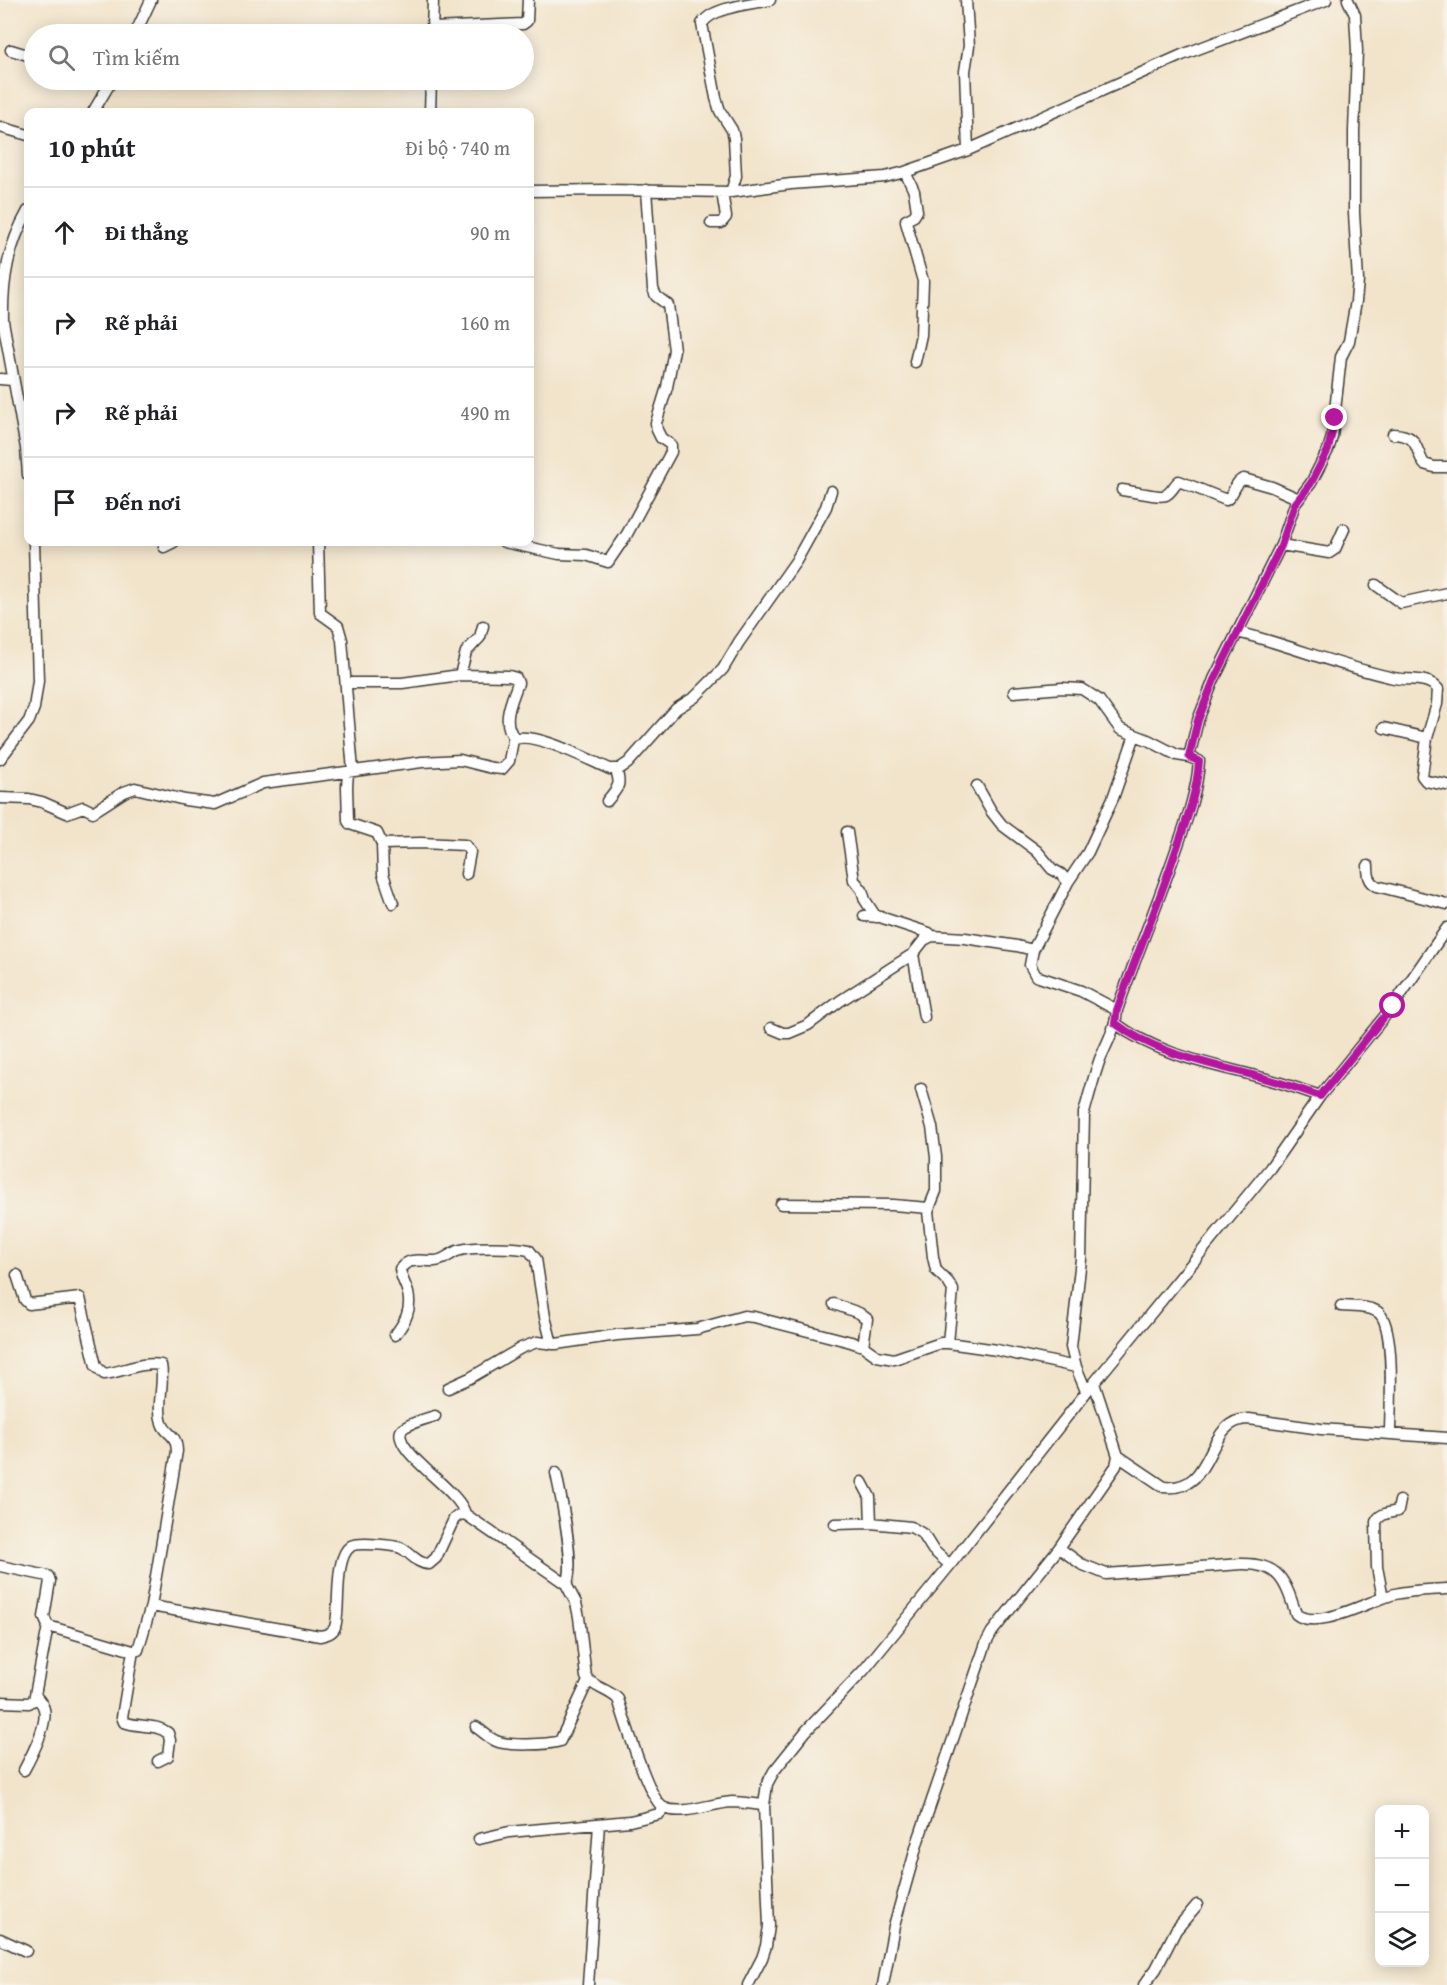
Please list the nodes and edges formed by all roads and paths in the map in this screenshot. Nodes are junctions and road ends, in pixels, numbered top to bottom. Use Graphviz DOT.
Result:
graph roads {
  1 [pos="151,0"];
  2 [pos="433,0"];
  3 [pos="528,0"];
  4 [pos="770,0"];
  5 [pos="966,0"];
  6 [pos="1326,0"];
  7 [pos="1348,0"];
  8 [pos="140,24"];
  9 [pos="432,24"];
  10 [pos="523,24"];
  11 [pos="11,50"];
  12 [pos="24,54"];
  13 [pos="105,90"];
  14 [pos="431,90"];
  15 [pos="95,108"];
  16 [pos="430,108"];
  17 [pos="0,127"];
  18 [pos="24,134"];
  19 [pos="968,150"];
  20 [pos="904,172"];
  21 [pos="646,190"];
  22 [pos="534,191"];
  23 [pos="726,192"];
  24 [pos="24,220"];
  25 [pos="711,224"];
  26 [pos="915,362"];
  27 [pos="0,380"];
  28 [pos="12,380"];
  29 [pos="1393,434"];
  30 [pos="24,438"];
  31 [pos="1447,467"];
  32 [pos="1122,490"];
  33 [pos="831,491"];
  34 [pos="1299,499"];
  35 [pos="1344,529"];
  36 [pos="34,546"];
  37 [pos="318,546"];
  38 [pos="522,546"];
  39 [pos="1281,546"];
  40 [pos="1376,585"];
  41 [pos="1447,593"];
  42 [pos="483,626"];
  43 [pos="1237,632"];
  44 [pos="460,675"];
  45 [pos="346,683"];
  46 [pos="1014,692"];
  47 [pos="1384,728"];
  48 [pos="1135,735"];
  49 [pos="515,738"];
  50 [pos="1427,738"];
  51 [pos="1189,757"];
  52 [pos="0,759"];
  53 [pos="616,770"];
  54 [pos="351,772"];
  55 [pos="1447,785"];
  56 [pos="977,786"];
  57 [pos="0,798"];
  58 [pos="607,801"];
  59 [pos="847,832"];
  60 [pos="382,844"];
  61 [pos="1368,866"];
  62 [pos="466,874"];
  63 [pos="1068,882"];
  64 [pos="393,903"];
  65 [pos="1447,904"];
  66 [pos="864,916"];
  67 [pos="876,917"];
  68 [pos="1447,928"];
  69 [pos="932,936"];
  70 [pos="1033,950"];
  71 [pos="913,954"];
  72 [pos="1117,1010"];
  73 [pos="924,1017"];
  74 [pos="1115,1023"];
  75 [pos="771,1029"];
  76 [pos="921,1089"];
  77 [pos="1320,1096"];
  78 [pos="781,1204"];
  79 [pos="929,1208"];
  80 [pos="17,1275"];
  81 [pos="834,1304"];
  82 [pos="1341,1306"];
  83 [pos="395,1335"];
  84 [pos="948,1343"];
  85 [pos="552,1344"];
  86 [pos="863,1346"];
  87 [pos="1076,1367"];
  88 [pos="1090,1387"];
  89 [pos="448,1388"];
  90 [pos="435,1416"];
  91 [pos="1390,1433"];
  92 [pos="1447,1438"];
  93 [pos="1118,1456"];
  94 [pos="556,1473"];
  95 [pos="862,1482"];
  96 [pos="1400,1501"];
  97 [pos="465,1514"];
  98 [pos="871,1523"];
  99 [pos="835,1524"];
  100 [pos="1059,1548"];
  101 [pos="951,1565"];
  102 [pos="0,1566"];
  103 [pos="566,1584"];
  104 [pos="1447,1589"];
  105 [pos="1383,1598"];
  106 [pos="151,1606"];
  107 [pos="48,1626"];
  108 [pos="133,1651"];
  109 [pos="588,1681"];
  110 [pos="36,1696"];
  111 [pos="0,1702"];
  112 [pos="476,1727"];
  113 [pos="158,1761"];
  114 [pos="24,1770"];
  115 [pos="764,1805"];
  116 [pos="665,1808"];
  117 [pos="599,1824"];
  118 [pos="479,1839"];
  119 [pos="1197,1905"];
  120 [pos="0,1939"];
  121 [pos="26,1951"];
  122 [pos="588,1985"];
  123 [pos="748,1985"];
  124 [pos="883,1985"];
  125 [pos="1144,1985"];
  1 -- 8 [label="street"];
  2 -- 9 [label="street"];
  3 -- 10 [label="street"];
  4 -- 23 [label="street"];
  5 -- 19 [label="street"];
  6 -- 19 [label="street"];
  7 -- 34 [label="street"];
  11 -- 12 [label="street"];
  13 -- 15 [label="street"];
  14 -- 16 [label="street"];
  17 -- 18 [label="street"];
  19 -- 20 [label="street"];
  20 -- 23 [label="street"];
  20 -- 26 [label="street"];
  21 -- 22 [label="street"];
  21 -- 23 [label="street"];
  21 -- 38 [label="street"];
  23 -- 25 [label="street"];
  24 -- 28 [label="street"];
  27 -- 28 [label="street"];
  28 -- 30 [label="street"];
  29 -- 31 [label="street"];
  32 -- 34 [label="street"];
  33 -- 53 [label="street"];
  34 -- 39 [label="street"];
  35 -- 39 [label="street"];
  36 -- 52 [label="street"];
  37 -- 45 [label="street"];
  39 -- 43 [label="street"];
  40 -- 41 [label="street"];
  42 -- 44 [label="street"];
  43 -- 50 [label="street"];
  43 -- 51 [label="street"];
  44 -- 45 [label="street"];
  44 -- 49 [label="street"];
  45 -- 54 [label="street"];
  46 -- 48 [label="street"];
  47 -- 50 [label="street"];
  48 -- 51 [label="street"];
  48 -- 63 [label="street"];
  49 -- 53 [label="street"];
  49 -- 54 [label="street"];
  50 -- 55 [label="street"];
  51 -- 72 [label="street"];
  53 -- 58 [label="street"];
  54 -- 57 [label="street"];
  54 -- 60 [label="street"];
  56 -- 63 [label="street"];
  59 -- 67 [label="street"];
  60 -- 62 [label="street"];
  60 -- 64 [label="street"];
  61 -- 65 [label="street"];
  63 -- 70 [label="street"];
  66 -- 67 [label="street"];
  67 -- 69 [label="street"];
  68 -- 77 [label="street"];
  69 -- 70 [label="street"];
  69 -- 71 [label="street"];
  70 -- 72 [label="street"];
  71 -- 73 [label="street"];
  71 -- 75 [label="street"];
  72 -- 74 [label="street"];
  74 -- 77 [label="street"];
  74 -- 87 [label="street"];
  76 -- 79 [label="street"];
  77 -- 88 [label="street"];
  78 -- 79 [label="street"];
  79 -- 84 [label="street"];
  80 -- 106 [label="street"];
  81 -- 86 [label="street"];
  82 -- 91 [label="street"];
  83 -- 85 [label="street"];
  84 -- 86 [label="street"];
  84 -- 87 [label="street"];
  85 -- 86 [label="street"];
  85 -- 89 [label="street"];
  87 -- 88 [label="street"];
  88 -- 93 [label="street"];
  88 -- 101 [label="street"];
  90 -- 97 [label="street"];
  91 -- 92 [label="street"];
  91 -- 93 [label="street"];
  93 -- 100 [label="street"];
  94 -- 103 [label="street"];
  95 -- 98 [label="street"];
  96 -- 105 [label="street"];
  97 -- 103 [label="street"];
  97 -- 106 [label="street"];
  98 -- 99 [label="street"];
  98 -- 101 [label="street"];
  100 -- 105 [label="street"];
  100 -- 124 [label="street"];
  101 -- 115 [label="street"];
  102 -- 107 [label="street"];
  103 -- 109 [label="street"];
  104 -- 105 [label="street"];
  106 -- 108 [label="street"];
  107 -- 108 [label="street"];
  107 -- 110 [label="street"];
  108 -- 113 [label="street"];
  109 -- 112 [label="street"];
  109 -- 116 [label="street"];
  110 -- 111 [label="street"];
  110 -- 114 [label="street"];
  115 -- 116 [label="street"];
  115 -- 123 [label="street"];
  116 -- 117 [label="street"];
  117 -- 118 [label="street"];
  117 -- 122 [label="street"];
  119 -- 125 [label="street"];
  120 -- 121 [label="street"];
}
